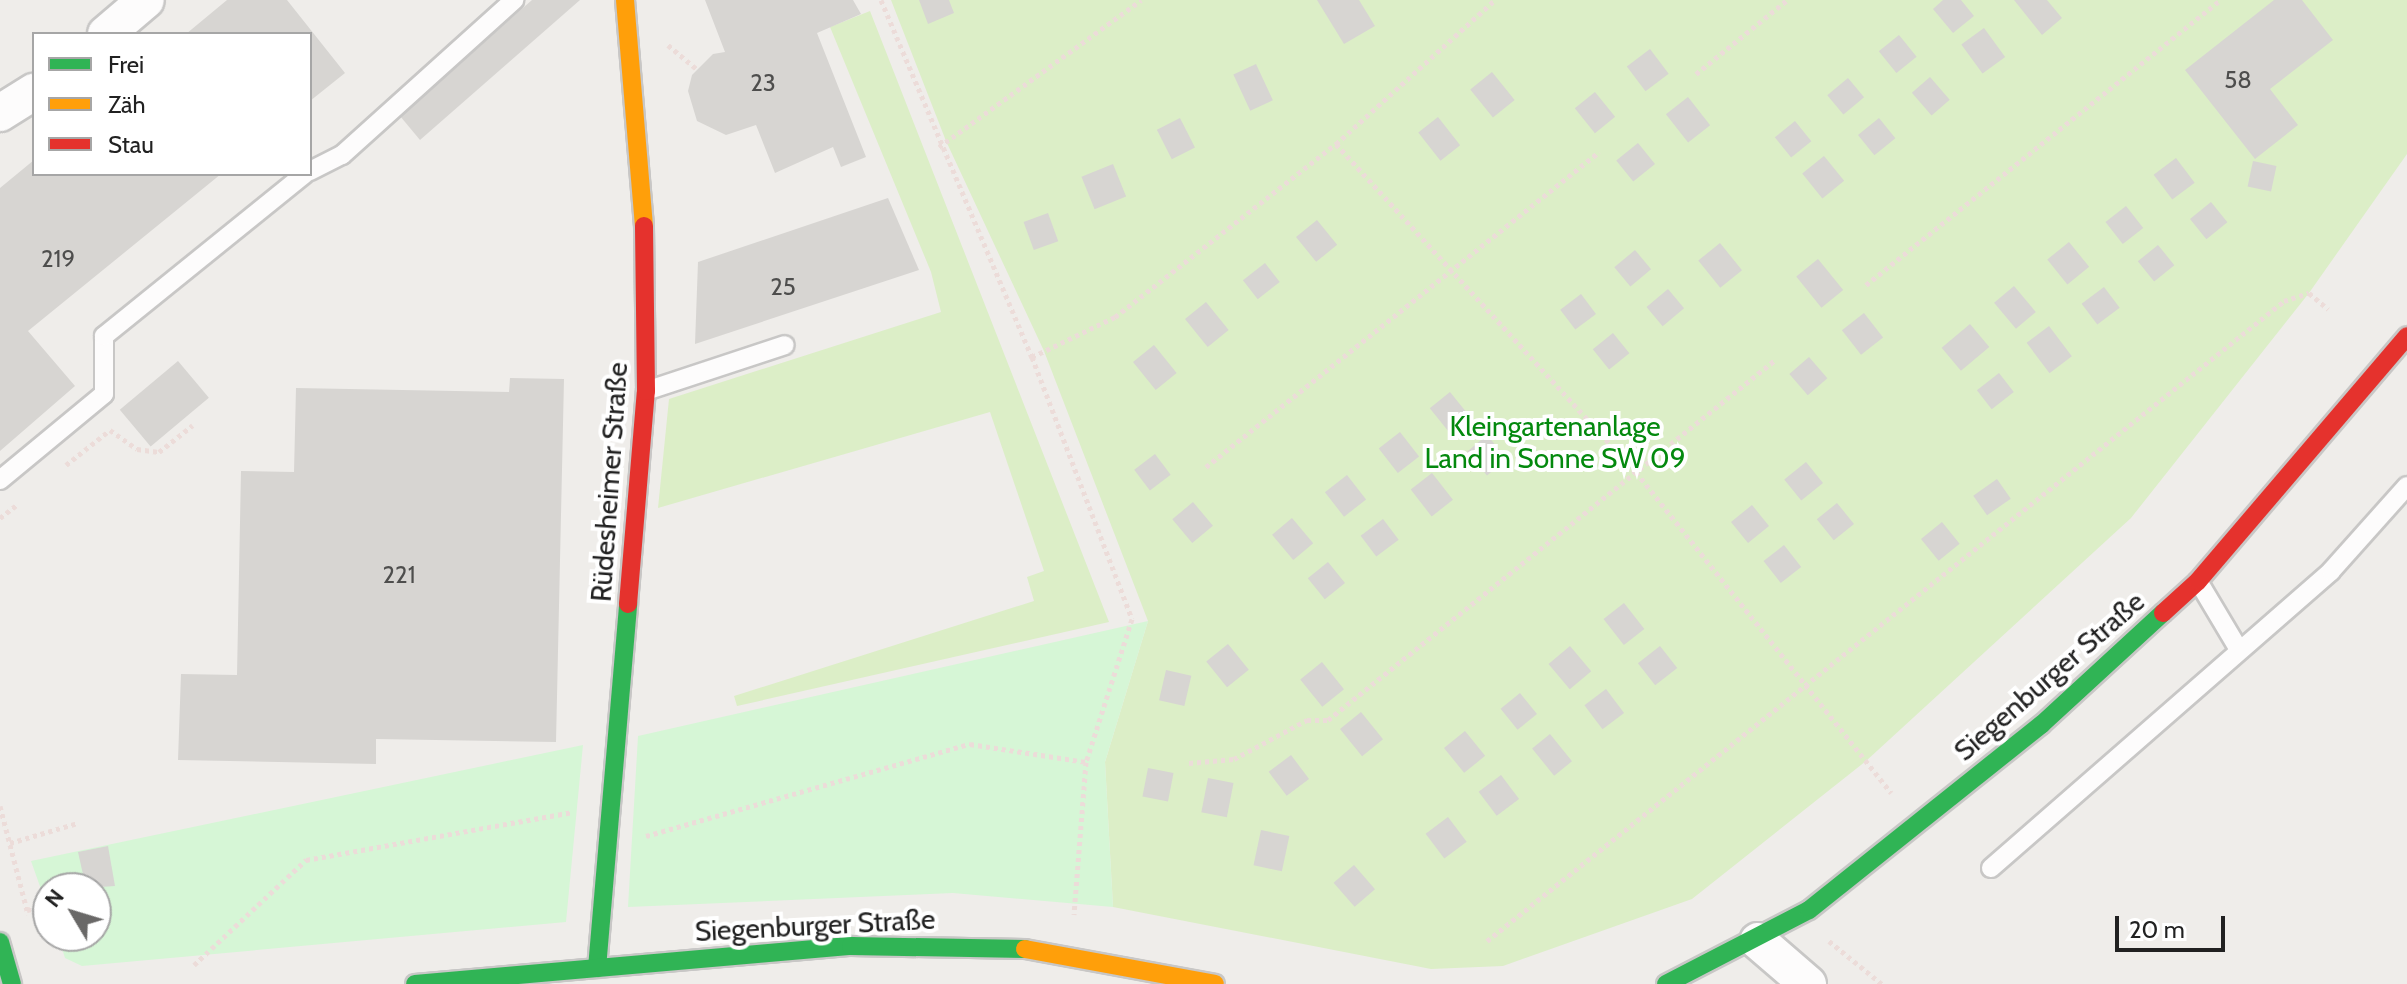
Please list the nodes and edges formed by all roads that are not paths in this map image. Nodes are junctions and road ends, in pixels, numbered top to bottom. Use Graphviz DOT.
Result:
graph roads {
  1 [pos="146,0"];
  2 [pos="514,0"];
  3 [pos="625,0"];
  4 [pos="108,32"];
  5 [pos="32,93"];
  6 [pos="0,113"];
  7 [pos="312,170"];
  8 [pos="303,176"];
  9 [pos="2407,336"];
  10 [pos="785,345"];
  11 [pos="646,391"];
  12 [pos="0,480"];
  13 [pos="2407,486"];
  14 [pos="2198,581"];
  15 [pos="2238,648"];
  16 [pos="1991,868"];
  17 [pos="1758,941"];
  18 [pos="0,942"];
  19 [pos="597,968"];
  20 [pos="12,984"];
  21 [pos="415,984"];
  22 [pos="1215,984"];
  23 [pos="1666,984"];
  24 [pos="1808,984"];
  1 -- 4 [label="street"];
  2 -- 7 [label="lane"];
  3 -- 11 [label="street, Rüdesheimer Straße"];
  5 -- 6 [label="street"];
  8 -- 12 [label="lane"];
  9 -- 14 [label="street, Siegenburger Straße"];
  10 -- 11 [label="lane"];
  11 -- 19 [label="street, Rüdesheimer Straße"];
  13 -- 15 [label="lane"];
  14 -- 15 [label="lane"];
  14 -- 17 [label="street, Siegenburger Straße"];
  15 -- 16 [label="lane"];
  17 -- 23 [label="street, Siegenburger Straße"];
  17 -- 24 [label="street"];
  18 -- 20 [label="street"];
  19 -- 21 [label="street, Siegenburger Straße"];
  19 -- 22 [label="street, Siegenburger Straße"];
}
